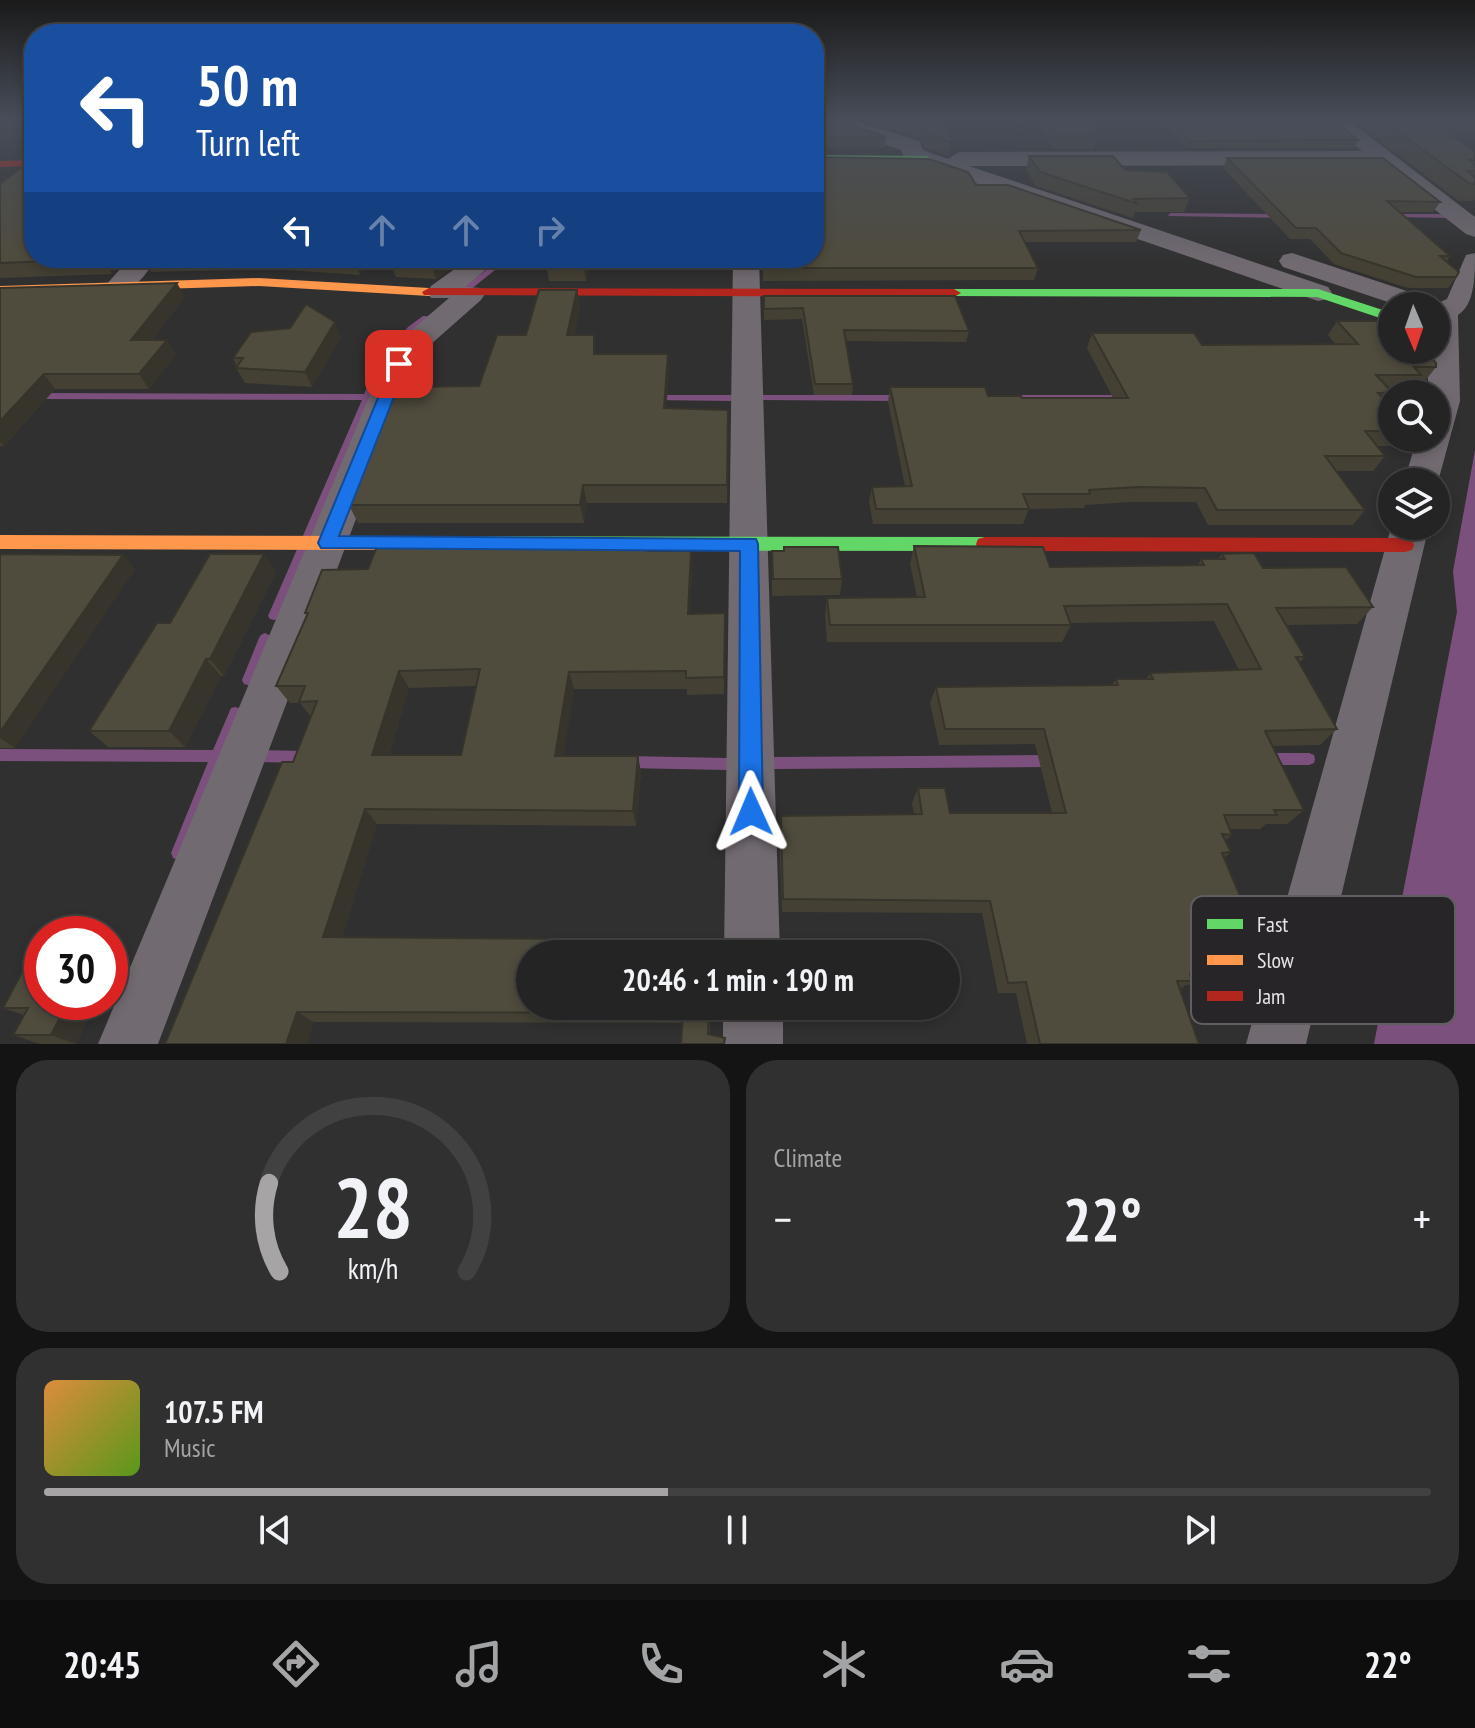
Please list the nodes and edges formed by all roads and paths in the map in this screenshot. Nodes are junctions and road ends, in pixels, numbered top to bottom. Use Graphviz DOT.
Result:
graph roads {
  1 [pos="955,169"];
  2 [pos="1009,169"];
  3 [pos="1398,169"];
  4 [pos="24,171"];
  5 [pos="0,190"];
  6 [pos="1475,229"];
  7 [pos="1475,261"];
  8 [pos="135,268"];
  9 [pos="746,268"];
  10 [pos="119,286"];
  11 [pos="463,286"];
  12 [pos="0,290"];
  13 [pos="747,293"];
  14 [pos="1318,293"];
  15 [pos="1378,298"];
  16 [pos="1450,310"];
  17 [pos="1378,313"];
  18 [pos="1378,536"];
  19 [pos="1407,540"];
  20 [pos="0,542"];
  21 [pos="314,543"];
  22 [pos="749,544"];
  23 [pos="1314,896"];
  24 [pos="752,940"];
  25 [pos="753,1020"];
  26 [pos="1281,1024"];
  27 [pos="128,1044"];
  28 [pos="753,1044"];
  29 [pos="1276,1044"];
  1 -- 14 [label="street"];
  2 -- 15 [label="street"];
  3 -- 6 [label="street"];
  4 -- 5 [label="street"];
  7 -- 16 [label="street"];
  8 -- 10 [label="street"];
  9 -- 13 [label="street"];
  10 -- 11 [label="street"];
  10 -- 12 [label="street"];
  11 -- 13 [label="street"];
  11 -- 21 [label="street"];
  13 -- 14 [label="street"];
  13 -- 22 [label="street"];
  14 -- 17 [label="street"];
  18 -- 22 [label="street"];
  19 -- 23 [label="street"];
  20 -- 21 [label="street"];
  21 -- 22 [label="street"];
  21 -- 27 [label="street"];
  22 -- 24 [label="street"];
  25 -- 28 [label="street"];
  26 -- 29 [label="street"];
}
